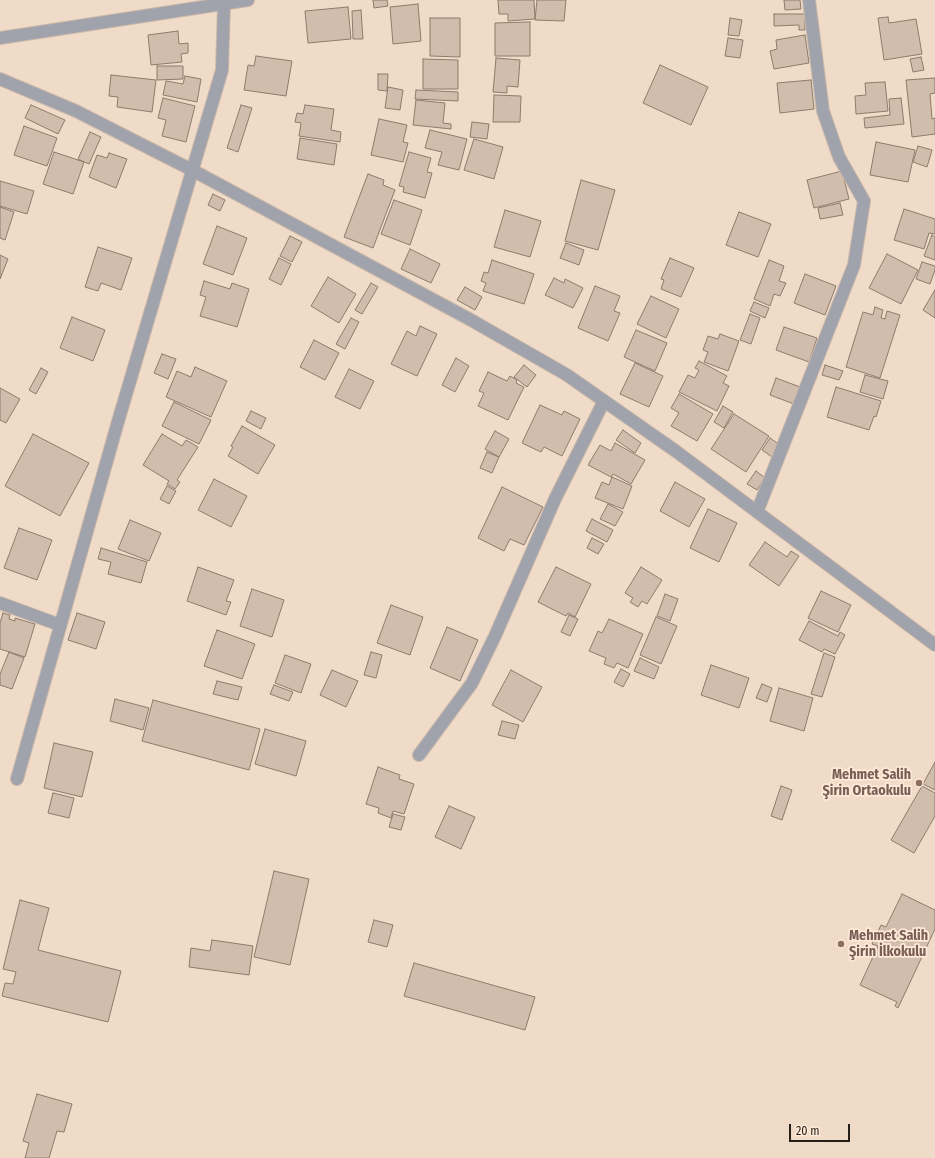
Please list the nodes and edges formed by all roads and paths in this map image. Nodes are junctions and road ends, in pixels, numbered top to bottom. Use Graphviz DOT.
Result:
graph roads {
  1 [pos="248,0"];
  2 [pos="809,0"];
  3 [pos="206,3"];
  4 [pos="224,4"];
  5 [pos="0,38"];
  6 [pos="0,79"];
  7 [pos="192,170"];
  8 [pos="604,401"];
  9 [pos="757,512"];
  10 [pos="0,603"];
  11 [pos="60,625"];
  12 [pos="935,645"];
  13 [pos="419,755"];
  14 [pos="17,779"];
  1 -- 4 [label="street"];
  2 -- 9 [label="street"];
  3 -- 4 [label="street"];
  3 -- 5 [label="street"];
  4 -- 7 [label="street"];
  6 -- 7 [label="street"];
  7 -- 8 [label="street"];
  7 -- 11 [label="street"];
  8 -- 9 [label="street"];
  8 -- 13 [label="street"];
  9 -- 12 [label="street"];
  10 -- 11 [label="street"];
  11 -- 14 [label="street"];
}
